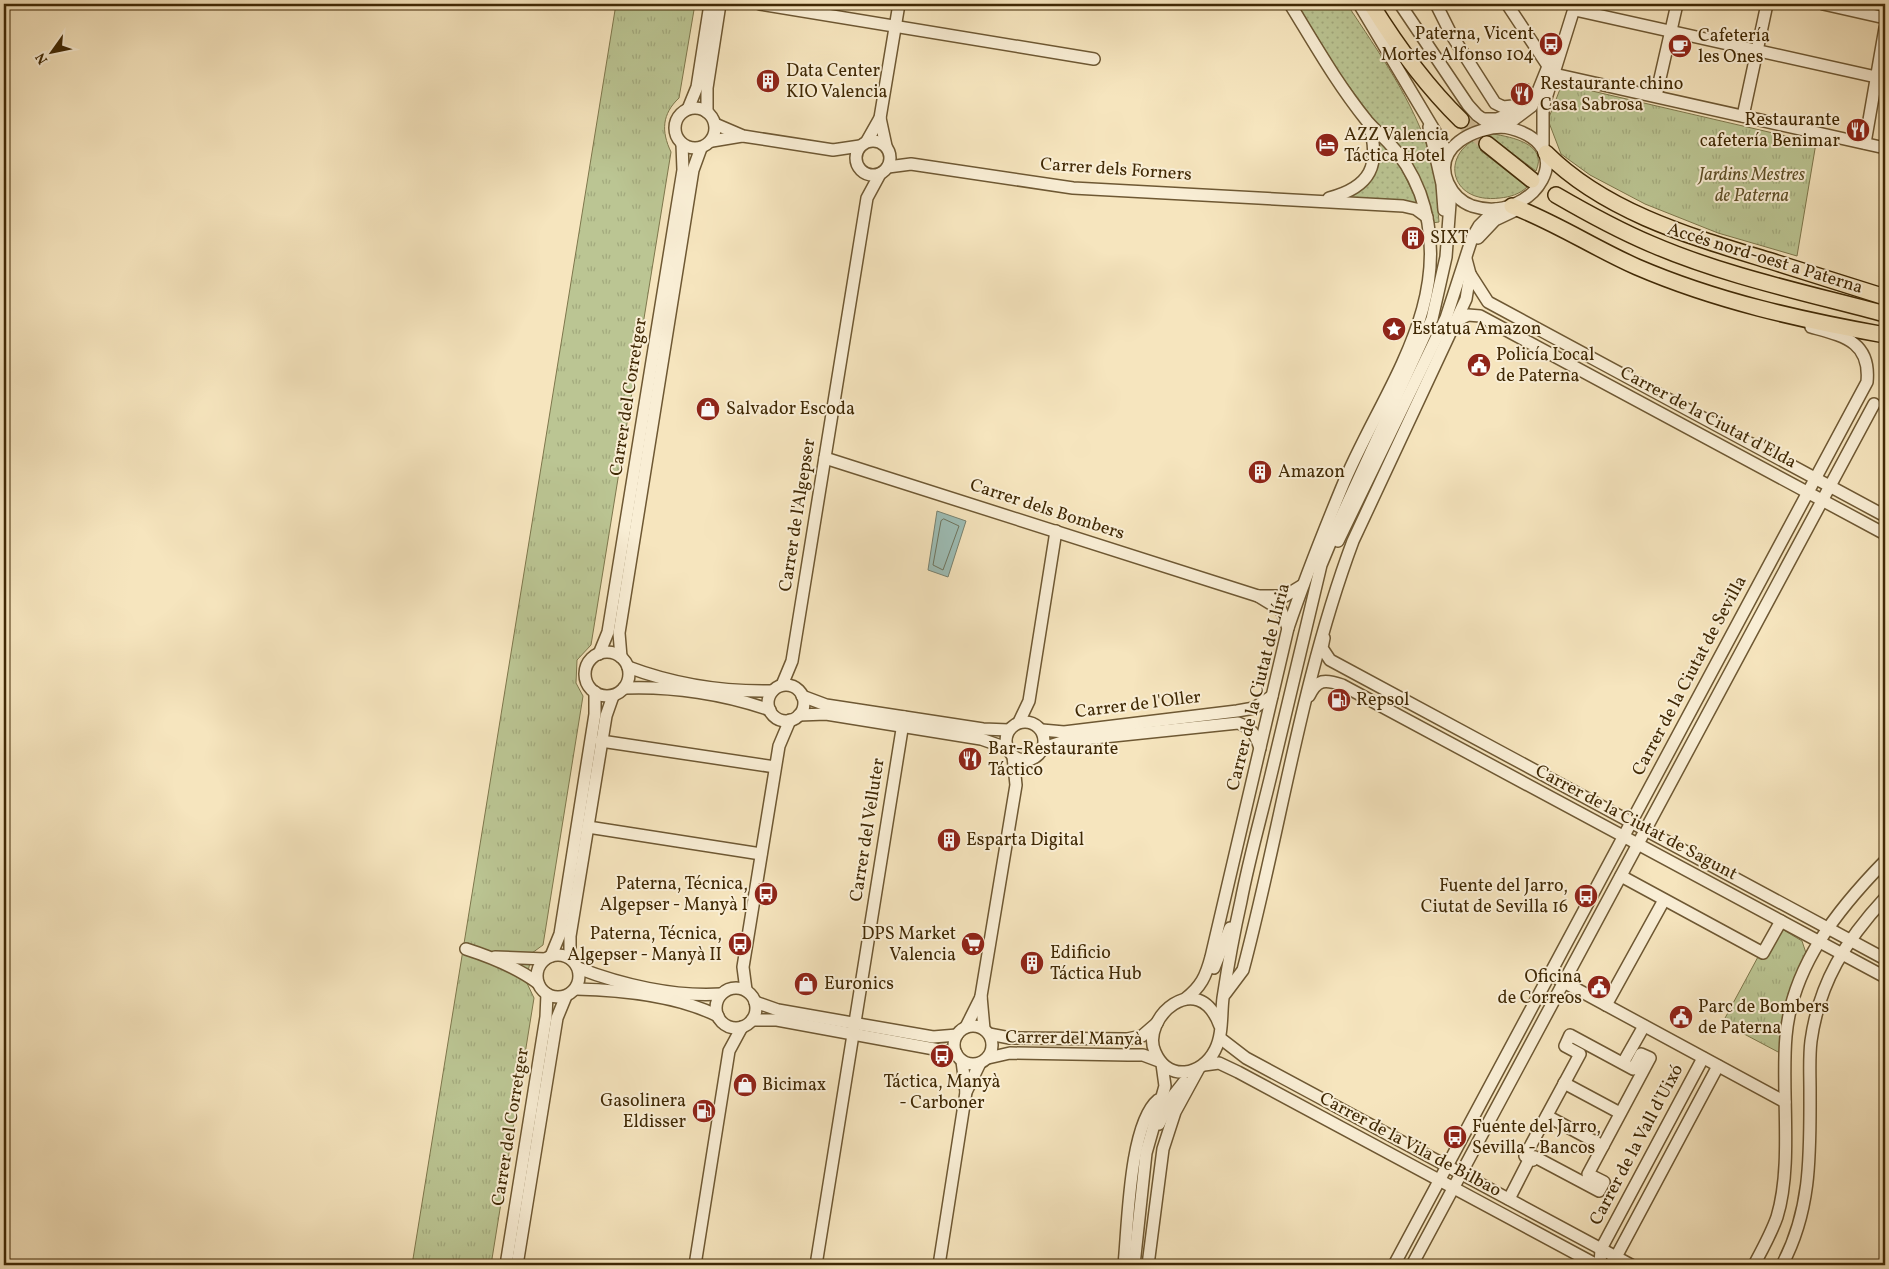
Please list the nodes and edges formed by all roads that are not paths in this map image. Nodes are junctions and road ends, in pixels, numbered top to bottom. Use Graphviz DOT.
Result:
graph roads {
  1 [pos="710,4"];
  2 [pos="720,4"];
  3 [pos="760,4"];
  4 [pos="899,4"];
  5 [pos="1290,4"];
  6 [pos="1359,4"];
  7 [pos="1371,4"];
  8 [pos="1400,4"];
  9 [pos="1436,4"];
  10 [pos="1508,4"];
  11 [pos="1677,4"];
  12 [pos="1767,4"];
  13 [pos="1824,4"];
  14 [pos="1572,8"];
  15 [pos="1885,18"];
  16 [pos="895,25"];
  17 [pos="1885,28"];
  18 [pos="1671,31"];
  19 [pos="1756,50"];
  20 [pos="1094,59"];
  21 [pos="1551,70"];
  22 [pos="1881,78"];
  23 [pos="1656,96"];
  24 [pos="1533,102"];
  25 [pos="688,108"];
  26 [pos="707,112"];
  27 [pos="1743,116"];
  28 [pos="880,118"];
  29 [pos="1483,119"];
  30 [pos="1460,120"];
  31 [pos="1368,122"];
  32 [pos="1427,122"];
  33 [pos="715,124"];
  34 [pos="1499,127"];
  35 [pos="743,136"];
  36 [pos="712,141"];
  37 [pos="1865,143"];
  38 [pos="682,144"];
  39 [pos="864,144"];
  40 [pos="1487,144"];
  41 [pos="701,148"];
  42 [pos="1885,148"];
  43 [pos="888,149"];
  44 [pos="833,150"];
  45 [pos="1544,150"];
  46 [pos="1448,153"];
  47 [pos="911,164"];
  48 [pos="858,166"];
  49 [pos="884,170"];
  50 [pos="1532,180"];
  51 [pos="1451,190"];
  52 [pos="1556,195"];
  53 [pos="868,198"];
  54 [pos="1320,200"];
  55 [pos="1518,208"];
  56 [pos="1496,209"];
  57 [pos="1427,217"];
  58 [pos="1447,239"];
  59 [pos="1466,259"];
  60 [pos="1470,274"];
  61 [pos="1885,297"];
  62 [pos="1723,299"];
  63 [pos="1495,306"];
  64 [pos="1885,314"];
  65 [pos="1487,319"];
  66 [pos="1456,321"];
  67 [pos="1885,335"];
  68 [pos="1394,400"];
  69 [pos="1874,404"];
  70 [pos="825,458"];
  71 [pos="1816,478"];
  72 [pos="1830,486"];
  73 [pos="1808,492"];
  74 [pos="1823,500"];
  75 [pos="1336,506"];
  76 [pos="1885,516"];
  77 [pos="1056,531"];
  78 [pos="1885,534"];
  79 [pos="1303,585"];
  80 [pos="1258,596"];
  81 [pos="1313,600"];
  82 [pos="1327,615"];
  83 [pos="1288,628"];
  84 [pos="599,654"];
  85 [pos="621,657"];
  86 [pos="792,661"];
  87 [pos="628,668"];
  88 [pos="1378,686"];
  89 [pos="624,688"];
  90 [pos="777,688"];
  91 [pos="595,692"];
  92 [pos="799,692"];
  93 [pos="613,696"];
  94 [pos="1272,696"];
  95 [pos="1370,700"];
  96 [pos="1029,701"];
  97 [pos="1305,705"];
  98 [pos="773,714"];
  99 [pos="794,717"];
  100 [pos="1238,717"];
  101 [pos="904,722"];
  102 [pos="1019,722"];
  103 [pos="1039,727"];
  104 [pos="1009,730"];
  105 [pos="602,741"];
  106 [pos="779,746"];
  107 [pos="1043,748"];
  108 [pos="1260,748"];
  109 [pos="1010,752"];
  110 [pos="1029,760"];
  111 [pos="775,767"];
  112 [pos="1016,785"];
  113 [pos="1631,822"];
  114 [pos="588,827"];
  115 [pos="1646,830"];
  116 [pos="1624,836"];
  117 [pos="1638,844"];
  118 [pos="761,854"];
  119 [pos="1885,861"];
  120 [pos="1621,876"];
  121 [pos="1885,898"];
  122 [pos="1241,900"];
  123 [pos="1664,900"];
  124 [pos="1781,921"];
  125 [pos="1827,928"];
  126 [pos="1850,940"];
  127 [pos="1818,941"];
  128 [pos="466,949"];
  129 [pos="1841,953"];
  130 [pos="492,957"];
  131 [pos="548,957"];
  132 [pos="570,958"];
  133 [pos="1885,959"];
  134 [pos="743,967"];
  135 [pos="578,968"];
  136 [pos="1550,975"];
  137 [pos="1885,977"];
  138 [pos="1564,982"];
  139 [pos="538,983"];
  140 [pos="576,989"];
  141 [pos="746,990"];
  142 [pos="726,991"];
  143 [pos="547,994"];
  144 [pos="566,996"];
  145 [pos="982,996"];
  146 [pos="1224,996"];
  147 [pos="1188,999"];
  148 [pos="755,1002"];
  149 [pos="1606,1005"];
  150 [pos="721,1020"];
  151 [pos="752,1020"];
  152 [pos="1157,1023"];
  153 [pos="1220,1026"];
  154 [pos="1644,1026"];
  155 [pos="742,1027"];
  156 [pos="966,1027"];
  157 [pos="854,1028"];
  158 [pos="987,1032"];
  159 [pos="957,1035"];
  160 [pos="1220,1038"];
  161 [pos="729,1051"];
  162 [pos="959,1057"];
  163 [pos="1703,1058"];
  164 [pos="984,1060"];
  165 [pos="1161,1063"];
  166 [pos="1623,1064"];
  167 [pos="1718,1066"];
  168 [pos="1199,1068"];
  169 [pos="1564,1083"];
  170 [pos="966,1092"];
  171 [pos="1162,1097"];
  172 [pos="1785,1102"];
  173 [pos="1620,1113"];
  174 [pos="1547,1116"];
  175 [pos="1602,1146"];
  176 [pos="1146,1153"];
  177 [pos="1530,1158"];
  178 [pos="1447,1166"];
  179 [pos="1461,1174"];
  180 [pos="1439,1180"];
  181 [pos="1454,1188"];
  182 [pos="1509,1200"];
  183 [pos="1601,1249"];
  184 [pos="1616,1257"];
  185 [pos="506,1265"];
  186 [pos="517,1265"];
  187 [pos="695,1265"];
  188 [pos="816,1265"];
  189 [pos="938,1265"];
  190 [pos="1124,1265"];
  191 [pos="1134,1265"];
  192 [pos="1148,1265"];
  193 [pos="1394,1265"];
  194 [pos="1412,1265"];
  195 [pos="1600,1265"];
  196 [pos="1631,1265"];
  197 [pos="1754,1265"];
  198 [pos="1782,1265"];
  1 -- 25 [label="street"];
  2 -- 26 [label="street"];
  3 -- 16 [label="street"];
  4 -- 16 [label="street"];
  5 -- 31 [label="street"];
  6 -- 32 [label="street"];
  7 -- 30 [label="main road"];
  8 -- 29 [label="street"];
  9 -- 24 [label="street"];
  10 -- 21 [label="street"];
  11 -- 18 [label="street"];
  12 -- 19 [label="street"];
  13 -- 15 [label="street"];
  14 -- 18 [label="street"];
  14 -- 21 [label="street"];
  16 -- 20 [label="street"];
  16 -- 28 [label="street"];
  17 -- 22 [label="street"];
  18 -- 19 [label="street"];
  18 -- 23 [label="street"];
  19 -- 22 [label="street"];
  19 -- 27 [label="street"];
  21 -- 23 [label="street"];
  21 -- 24 [label="street"];
  21 -- 45 [label="street"];
  22 -- 37 [label="street"];
  23 -- 27 [label="street"];
  24 -- 29 [label="street"];
  24 -- 34 [label="street"];
  25 -- 26 [label="street"];
  25 -- 38 [label="street"];
  26 -- 33 [label="street"];
  27 -- 37 [label="street"];
  28 -- 39 [label="street"];
  28 -- 43 [label="street"];
  29 -- 34 [label="street"];
  31 -- 54 [label="street, Carrer dels Forners"];
  31 -- 57 [label="street, Carrer de la Ciutat de Llíria"];
  32 -- 46 [label="street"];
  32 -- 58 [label="street"];
  33 -- 35 [label="street"];
  33 -- 36 [label="street"];
  34 -- 45 [label="street"];
  34 -- 46 [label="street"];
  35 -- 36 [label="street"];
  35 -- 44 [label="street"];
  36 -- 41 [label="street"];
  37 -- 42 [label="street"];
  38 -- 41 [label="street"];
  38 -- 84 [label="street, Carrer del Corretger"];
  39 -- 43 [label="street"];
  39 -- 44 [label="street"];
  39 -- 48 [label="street"];
  40 -- 50 [label="main road"];
  41 -- 85 [label="street, Carrer del Corretger"];
  43 -- 47 [label="street, Carrer dels Forners"];
  43 -- 49 [label="street"];
  44 -- 48 [label="street"];
  45 -- 55 [label="street"];
  45 -- 61 [label="main road"];
  46 -- 51 [label="street"];
  47 -- 49 [label="street, Carrer dels Forners"];
  47 -- 54 [label="street, Carrer dels Forners"];
  48 -- 49 [label="street"];
  48 -- 53 [label="street"];
  49 -- 53 [label="street"];
  51 -- 56 [label="street"];
  51 -- 58 [label="street, Carrer de la Ciutat de Llíria"];
  52 -- 64 [label="main road, Accés nord-oest a Paterna"];
  53 -- 70 [label="street, Carrer de l'Algepser"];
  54 -- 57 [label="street, Carrer dels Forners"];
  55 -- 56 [label="street"];
  55 -- 59 [label="street"];
  55 -- 62 [label="main road"];
  56 -- 59 [label="street, Carrer de la Ciutat de Llíria"];
  57 -- 75 [label="street, Carrer de la Ciutat de Llíria"];
  58 -- 68 [label="street, Carrer de la Ciutat de Llíria"];
  59 -- 60 [label="street, Carrer de la Ciutat de Llíria"];
  59 -- 81 [label="street, Carrer de la Ciutat de Llíria"];
  60 -- 63 [label="street, Carrer de la Ciutat d'Elda"];
  60 -- 66 [label="street, Carrer de la Ciutat de Llíria"];
  62 -- 67 [label="main road"];
  62 -- 71 [label="street, Carrer de la Ciutat de Sevilla"];
  63 -- 65 [label="street"];
  63 -- 71 [label="street, Carrer de la Ciutat d'Elda"];
  65 -- 66 [label="street, Carrer de la Ciutat d'Elda"];
  65 -- 73 [label="street, Carrer de la Ciutat d'Elda"];
  66 -- 82 [label="street, Carrer de la Ciutat de Llíria"];
  68 -- 75 [label="street"];
  68 -- 81 [label="street, Carrer de la Ciutat de Llíria"];
  69 -- 72 [label="street, Carrer de la Ciutat de Sevilla"];
  70 -- 77 [label="street, Carrer dels Bombers"];
  70 -- 86 [label="street, Carrer de l'Algepser"];
  71 -- 72 [label="street, Carrer de la Ciutat d'Elda"];
  71 -- 73 [label="street, Carrer de la Ciutat de Sevilla"];
  72 -- 74 [label="street, Carrer de la Ciutat de Sevilla"];
  72 -- 76 [label="street, Carrer de la Ciutat d'Elda"];
  73 -- 74 [label="street, Carrer de la Ciutat d'Elda"];
  73 -- 113 [label="street, Carrer de la Ciutat de Sevilla"];
  74 -- 78 [label="street, Carrer de la Ciutat d'Elda"];
  74 -- 115 [label="street, Carrer de la Ciutat de Sevilla"];
  75 -- 79 [label="street, Carrer de la Ciutat de Llíria"];
  77 -- 80 [label="street, Carrer dels Bombers"];
  77 -- 96 [label="street"];
  79 -- 80 [label="street, Carrer dels Bombers"];
  79 -- 83 [label="street, Carrer de la Ciutat de Llíria"];
  80 -- 83 [label="street, Carrer dels Bombers"];
  81 -- 122 [label="street, Carrer de la Ciutat de Llíria"];
  82 -- 88 [label="street, Carrer de la Ciutat de Sagunt"];
  82 -- 97 [label="street, Carrer de la Ciutat de Llíria"];
  83 -- 94 [label="street, Carrer de la Ciutat de Llíria"];
  84 -- 85 [label="street"];
  84 -- 91 [label="street"];
  85 -- 87 [label="street"];
  86 -- 90 [label="street"];
  86 -- 92 [label="street"];
  87 -- 89 [label="street"];
  87 -- 90 [label="street"];
  88 -- 95 [label="street"];
  88 -- 113 [label="street, Carrer de la Ciutat de Sagunt"];
  89 -- 93 [label="street"];
  89 -- 98 [label="street"];
  90 -- 92 [label="street"];
  90 -- 98 [label="street"];
  91 -- 93 [label="street"];
  91 -- 131 [label="street"];
  92 -- 99 [label="street"];
  92 -- 101 [label="street"];
  93 -- 105 [label="street"];
  94 -- 100 [label="street, Carrer de l'Oller"];
  94 -- 108 [label="street, Carrer de la Ciutat de Llíria"];
  95 -- 97 [label="street, Carrer de la Ciutat de Sagunt"];
  95 -- 116 [label="street, Carrer de la Ciutat de Sagunt"];
  96 -- 102 [label="street"];
  96 -- 103 [label="street"];
  97 -- 146 [label="street, Carrer de la Ciutat de Llíria"];
  98 -- 99 [label="street"];
  98 -- 106 [label="street"];
  99 -- 101 [label="street"];
  99 -- 106 [label="street"];
  100 -- 103 [label="street, Carrer de l'Oller"];
  100 -- 107 [label="street, Carrer de l'Oller"];
  100 -- 108 [label="street"];
  101 -- 104 [label="street"];
  101 -- 109 [label="street"];
  101 -- 157 [label="street, Carrer del Velluter"];
  102 -- 103 [label="street"];
  102 -- 104 [label="street"];
  103 -- 107 [label="street"];
  104 -- 109 [label="street"];
  105 -- 111 [label="street"];
  105 -- 114 [label="street"];
  106 -- 111 [label="street"];
  107 -- 110 [label="street"];
  108 -- 147 [label="street, Carrer de la Ciutat de Llíria"];
  109 -- 110 [label="street"];
  109 -- 112 [label="street"];
  110 -- 112 [label="street"];
  111 -- 118 [label="street"];
  112 -- 145 [label="street"];
  113 -- 115 [label="street, Carrer de la Ciutat de Sagunt"];
  113 -- 116 [label="street, Carrer de la Ciutat de Sevilla"];
  114 -- 118 [label="street"];
  114 -- 132 [label="street"];
  115 -- 117 [label="street, Carrer de la Ciutat de Sevilla"];
  115 -- 125 [label="street, Carrer de la Ciutat de Sagunt"];
  116 -- 117 [label="street, Carrer de la Ciutat de Sagunt"];
  116 -- 136 [label="street, Carrer de la Ciutat de Sevilla"];
  117 -- 120 [label="street, Carrer de la Ciutat de Sevilla"];
  117 -- 124 [label="street, Carrer de la Ciutat de Sagunt"];
  118 -- 134 [label="street"];
  119 -- 125 [label="street"];
  120 -- 123 [label="street"];
  120 -- 138 [label="street, Carrer de la Ciutat de Sevilla"];
  121 -- 126 [label="street"];
  122 -- 146 [label="street, Carrer de la Ciutat de Llíria"];
  122 -- 147 [label="street, Carrer de la Ciutat de Llíria"];
  123 -- 124 [label="street"];
  123 -- 149 [label="street"];
  124 -- 127 [label="street, Carrer de la Ciutat de Sagunt"];
  125 -- 126 [label="street, Carrer de la Ciutat de Sagunt"];
  125 -- 127 [label="street"];
  126 -- 129 [label="street"];
  126 -- 133 [label="street, Carrer de la Ciutat de Sagunt"];
  127 -- 129 [label="street, Carrer de la Ciutat de Sagunt"];
  127 -- 172 [label="street"];
  128 -- 130 [label="street"];
  129 -- 137 [label="street, Carrer de la Ciutat de Sagunt"];
  129 -- 198 [label="street"];
  130 -- 131 [label="street"];
  130 -- 139 [label="street"];
  131 -- 132 [label="street"];
  131 -- 139 [label="street"];
  132 -- 135 [label="street"];
  134 -- 141 [label="street"];
  134 -- 142 [label="street"];
  135 -- 140 [label="street"];
  135 -- 142 [label="street"];
  136 -- 138 [label="street"];
  136 -- 178 [label="street, Carrer de la Ciutat de Sevilla"];
  138 -- 149 [label="street"];
  138 -- 179 [label="street, Carrer de la Ciutat de Sevilla"];
  139 -- 143 [label="street"];
  140 -- 144 [label="street"];
  140 -- 150 [label="street"];
  141 -- 142 [label="street"];
  141 -- 148 [label="street"];
  142 -- 150 [label="street"];
  143 -- 144 [label="street"];
  143 -- 185 [label="street, Carrer del Corretger"];
  144 -- 186 [label="street, Carrer del Corretger"];
  145 -- 156 [label="street"];
  145 -- 158 [label="street"];
  146 -- 153 [label="street, Carrer de la Ciutat de Llíria"];
  147 -- 152 [label="street, Carrer de la Ciutat de Llíria"];
  147 -- 153 [label="street"];
  148 -- 151 [label="street"];
  148 -- 157 [label="street"];
  149 -- 154 [label="street"];
  150 -- 155 [label="street"];
  150 -- 161 [label="street"];
  151 -- 155 [label="street"];
  151 -- 157 [label="street"];
  152 -- 158 [label="street, Carrer del Manyà"];
  152 -- 165 [label="street, Carrer de la Ciutat de Llíria"];
  153 -- 160 [label="street, Carrer de la Ciutat de Llíria"];
  154 -- 163 [label="street"];
  154 -- 166 [label="street"];
  155 -- 161 [label="street"];
  156 -- 158 [label="street"];
  156 -- 159 [label="street"];
  157 -- 159 [label="street"];
  157 -- 162 [label="street"];
  157 -- 188 [label="street, Carrer del Velluter"];
  158 -- 164 [label="street"];
  159 -- 162 [label="street"];
  160 -- 168 [label="street, Carrer de la Ciutat de Llíria"];
  160 -- 178 [label="street, Carrer de la Vila de Bilbao"];
  161 -- 187 [label="street"];
  162 -- 164 [label="street"];
  162 -- 170 [label="street"];
  163 -- 167 [label="street"];
  163 -- 183 [label="street, Carrer de la Vall d'Uixó"];
  164 -- 165 [label="street, Carrer del Manyà"];
  164 -- 170 [label="street"];
  165 -- 168 [label="street"];
  165 -- 171 [label="street, Carrer de la Ciutat de Llíria"];
  166 -- 169 [label="street"];
  166 -- 173 [label="street"];
  167 -- 172 [label="street"];
  167 -- 184 [label="street, Carrer de la Vall d'Uixó"];
  168 -- 176 [label="street, Carrer de la Ciutat de Llíria"];
  168 -- 180 [label="street, Carrer de la Vila de Bilbao"];
  168 -- 192 [label="street, Carrer de la Ciutat de Llíria"];
  169 -- 173 [label="street"];
  169 -- 174 [label="street"];
  170 -- 189 [label="street"];
  171 -- 176 [label="street, Carrer de la Ciutat de Llíria"];
  171 -- 190 [label="street"];
  172 -- 197 [label="street"];
  173 -- 175 [label="street"];
  174 -- 175 [label="street"];
  174 -- 177 [label="street"];
  175 -- 177 [label="street"];
  176 -- 191 [label="street, Carrer de la Ciutat de Llíria"];
  177 -- 182 [label="street"];
  178 -- 179 [label="street, Carrer de la Vila de Bilbao"];
  178 -- 180 [label="street, Carrer de la Ciutat de Sevilla"];
  179 -- 181 [label="street, Carrer de la Ciutat de Sevilla"];
  179 -- 182 [label="street, Carrer de la Vila de Bilbao"];
  180 -- 181 [label="street, Carrer de la Vila de Bilbao"];
  180 -- 193 [label="street, Carrer de la Ciutat de Sevilla"];
  181 -- 194 [label="street, Carrer de la Ciutat de Sevilla"];
  181 -- 195 [label="street, Carrer de la Vila de Bilbao"];
  182 -- 183 [label="street, Carrer de la Vila de Bilbao"];
  183 -- 184 [label="street, Carrer de la Vila de Bilbao"];
  183 -- 195 [label="street"];
  184 -- 195 [label="street"];
  184 -- 196 [label="street, Carrer de la Vila de Bilbao"];
}
